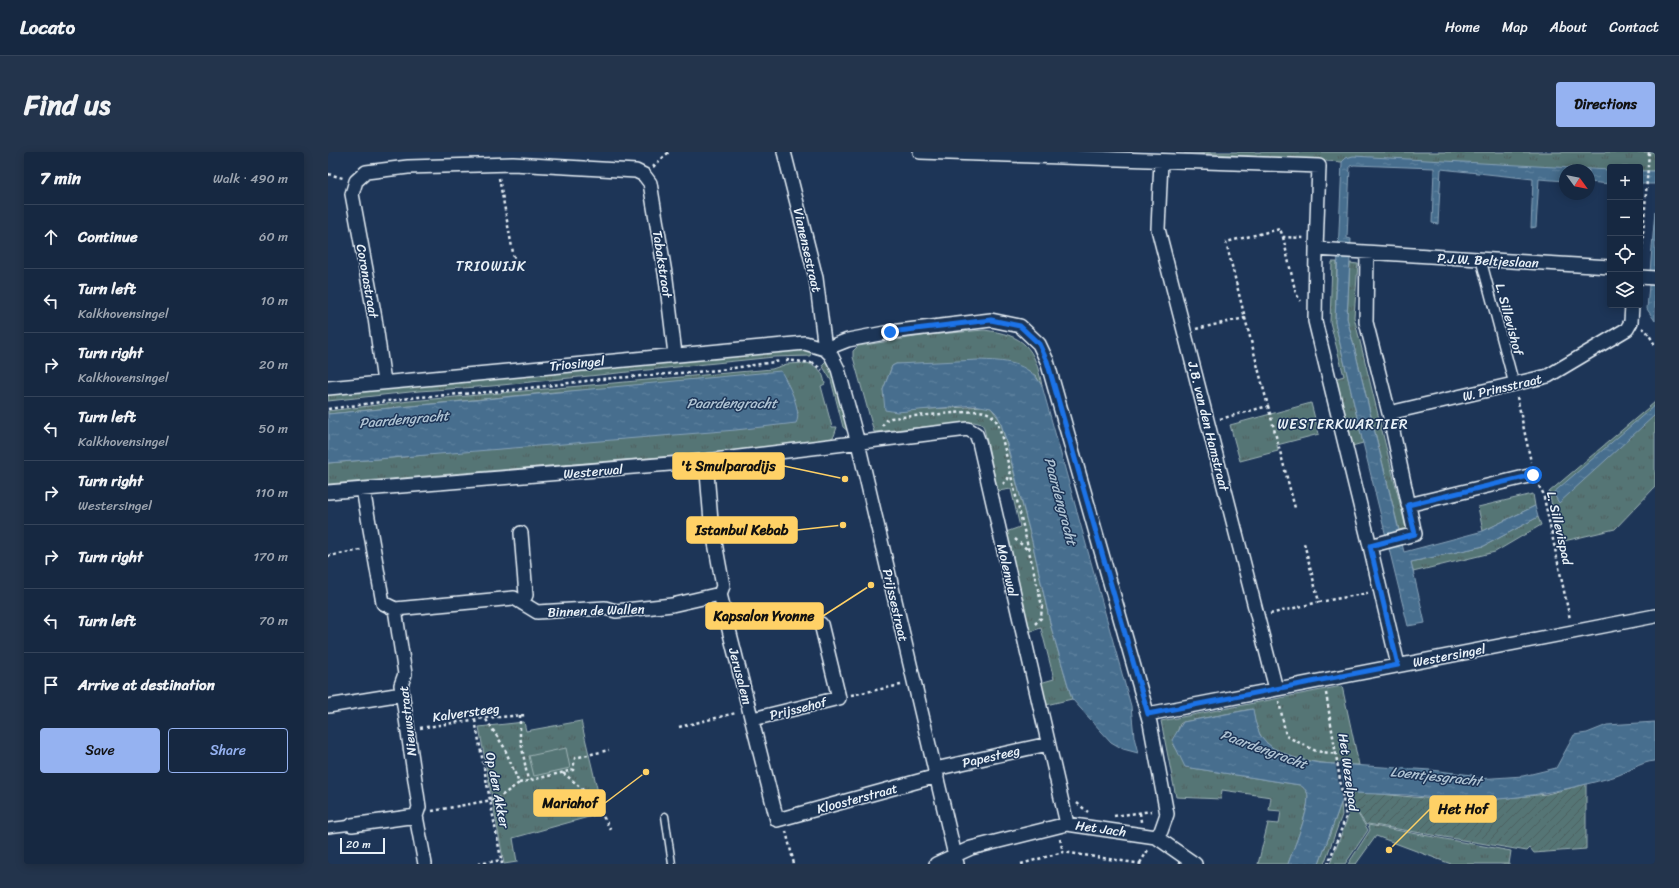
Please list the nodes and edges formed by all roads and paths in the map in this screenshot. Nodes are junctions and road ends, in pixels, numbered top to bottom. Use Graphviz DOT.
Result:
graph roads {
  1 [pos="669,152"];
  2 [pos="784,152"];
  3 [pos="920,152"];
  4 [pos="1649,152"];
  5 [pos="1161,161"];
  6 [pos="496,164"];
  7 [pos="644,176"];
  8 [pos="1643,236"];
  9 [pos="1283,237"];
  10 [pos="1319,246"];
  11 [pos="1363,253"];
  12 [pos="514,258"];
  13 [pos="1481,260"];
  14 [pos="1607,266"];
  15 [pos="1632,308"];
  16 [pos="1245,318"];
  17 [pos="1314,321"];
  18 [pos="1631,322"];
  19 [pos="1185,332"];
  20 [pos="1655,345"];
  21 [pos="825,349"];
  22 [pos="675,354"];
  23 [pos="813,363"];
  24 [pos="384,382"];
  25 [pos="1514,384"];
  26 [pos="328,388"];
  27 [pos="1268,406"];
  28 [pos="328,409"];
  29 [pos="1389,413"];
  30 [pos="1208,422"];
  31 [pos="858,443"];
  32 [pos="706,461"];
  33 [pos="1533,475"];
  34 [pos="363,489"];
  35 [pos="328,492"];
  36 [pos="1408,505"];
  37 [pos="1296,508"];
  38 [pos="521,533"];
  39 [pos="1304,543"];
  40 [pos="1370,546"];
  41 [pos="372,548"];
  42 [pos="328,556"];
  43 [pos="1381,591"];
  44 [pos="720,594"];
  45 [pos="1319,602"];
  46 [pos="522,603"];
  47 [pos="395,609"];
  48 [pos="1258,616"];
  49 [pos="1655,616"];
  50 [pos="821,624"];
  51 [pos="1572,631"];
  52 [pos="1398,665"];
  53 [pos="1324,680"];
  54 [pos="914,682"];
  55 [pos="1276,689"];
  56 [pos="402,694"];
  57 [pos="839,698"];
  58 [pos="328,706"];
  59 [pos="751,714"];
  60 [pos="1148,714"];
  61 [pos="520,715"];
  62 [pos="526,715"];
  63 [pos="485,718"];
  64 [pos="474,720"];
  65 [pos="679,727"];
  66 [pos="408,730"];
  67 [pos="1048,744"];
  68 [pos="609,750"];
  69 [pos="1336,754"];
  70 [pos="563,773"];
  71 [pos="936,773"];
  72 [pos="528,781"];
  73 [pos="519,783"];
  74 [pos="1061,796"];
  75 [pos="490,801"];
  76 [pos="1152,810"];
  77 [pos="418,811"];
  78 [pos="1140,812"];
  79 [pos="1092,815"];
  80 [pos="665,816"];
  81 [pos="1108,816"];
  82 [pos="777,820"];
  83 [pos="1141,820"];
  84 [pos="1067,824"];
  85 [pos="352,825"];
  86 [pos="328,828"];
  87 [pos="611,830"];
  88 [pos="1156,837"];
  89 [pos="502,860"];
  90 [pos="956,860"];
  91 [pos="425,864"];
  92 [pos="478,864"];
  93 [pos="502,864"];
  94 [pos="672,864"];
  95 [pos="794,864"];
  96 [pos="936,864"];
  97 [pos="1022,864"];
  98 [pos="1142,864"];
  99 [pos="1195,864"];
  100 [pos="1328,864"];
  1 -- 7 [label="path"];
  2 -- 21 [label="street, Vianensestraat"];
  3 -- 5 [label="street"];
  4 -- 8 [label="path"];
  5 -- 10 [label="street"];
  5 -- 19 [label="street, J.B. van den Hamstraat"];
  6 -- 7 [label="street"];
  6 -- 12 [label="path"];
  6 -- 24 [label="street, Coronastraat"];
  7 -- 22 [label="street, Tabakstraat"];
  9 -- 10 [label="path"];
  9 -- 16 [label="path"];
  9 -- 17 [label="path"];
  10 -- 11 [label="street, P.J.W. Beltjeslaan"];
  10 -- 17 [label="street"];
  11 -- 13 [label="street, P.J.W. Beltjeslaan"];
  11 -- 29 [label="street"];
  13 -- 14 [label="street, P.J.W. Beltjeslaan"];
  13 -- 25 [label="street, L. Sillevishof"];
  15 -- 18 [label="street"];
  16 -- 19 [label="path"];
  16 -- 27 [label="path"];
  17 -- 40 [label="street"];
  18 -- 20 [label="path"];
  18 -- 25 [label="street, W. Prinsstraat"];
  19 -- 30 [label="street, J.B. van den Hamstraat"];
  21 -- 22 [label="street, Triosingel"];
  21 -- 31 [label="street, Prijssestraat"];
  21 -- 60 [label="street"];
  22 -- 24 [label="street, Triosingel"];
  23 -- 28 [label="path"];
  24 -- 26 [label="street, Triosingel"];
  25 -- 29 [label="street, W. Prinsstraat"];
  25 -- 33 [label="path, L. Sillevispad"];
  27 -- 30 [label="path"];
  27 -- 37 [label="path"];
  29 -- 36 [label="street"];
  30 -- 48 [label="street, J.B. van den Hamstraat"];
  31 -- 32 [label="street, Westerwal"];
  31 -- 54 [label="street, Prijssestraat"];
  31 -- 67 [label="street, Molenwal"];
  32 -- 34 [label="street, Westerwal"];
  32 -- 44 [label="street, Jerusalem"];
  33 -- 36 [label="street"];
  33 -- 51 [label="path, L. Sillevispad"];
  34 -- 35 [label="street, Westerwal"];
  34 -- 41 [label="street"];
  36 -- 40 [label="street"];
  38 -- 46 [label="street"];
  39 -- 45 [label="path"];
  40 -- 43 [label="street"];
  41 -- 42 [label="path"];
  41 -- 47 [label="street"];
  43 -- 45 [label="path"];
  43 -- 52 [label="street"];
  44 -- 46 [label="street, Binnen de Wallen"];
  44 -- 59 [label="street, Jerusalem"];
  45 -- 48 [label="path"];
  46 -- 47 [label="street, Binnen de Wallen"];
  47 -- 56 [label="street, Nieuwstraat"];
  48 -- 55 [label="street, J.B. van den Hamstraat"];
  49 -- 51 [label="street, Westersingel"];
  50 -- 57 [label="street, Prijssehof"];
  51 -- 52 [label="street, Westersingel"];
  52 -- 53 [label="street, Westersingel"];
  53 -- 55 [label="street, Westersingel"];
  53 -- 69 [label="path, Het Wezelpad"];
  54 -- 57 [label="path"];
  54 -- 71 [label="street, Prijssestraat"];
  55 -- 60 [label="street, Westersingel"];
  55 -- 69 [label="path"];
  56 -- 58 [label="street"];
  56 -- 66 [label="street, Nieuwstraat"];
  57 -- 59 [label="street, Prijssehof"];
  59 -- 65 [label="path"];
  59 -- 82 [label="street, Jerusalem"];
  60 -- 88 [label="street"];
  61 -- 62 [label="path, Kalversteeg"];
  61 -- 63 [label="path, Kalversteeg"];
  61 -- 72 [label="path"];
  63 -- 64 [label="path, Kalversteeg"];
  63 -- 73 [label="path"];
  64 -- 66 [label="path, Kalversteeg"];
  64 -- 75 [label="path, Op den Akker"];
  66 -- 77 [label="street, Nieuwstraat"];
  67 -- 71 [label="street, Papesteeg"];
  67 -- 74 [label="street, Molenwal"];
  68 -- 70 [label="path"];
  69 -- 100 [label="path, Het Wezelpad"];
  70 -- 72 [label="path"];
  70 -- 87 [label="path"];
  71 -- 82 [label="street, Kloosterstraat"];
  71 -- 90 [label="street, Prijssestraat"];
  72 -- 73 [label="path"];
  73 -- 75 [label="path"];
  74 -- 79 [label="path, Het Jach"];
  74 -- 84 [label="street, Molenwal"];
  75 -- 77 [label="path"];
  75 -- 89 [label="path, Op den Akker"];
  76 -- 78 [label="path, Het Jach"];
  77 -- 85 [label="street"];
  77 -- 91 [label="street, Nieuwstraat"];
  78 -- 81 [label="path, Het Jach"];
  78 -- 83 [label="path"];
  80 -- 94 [label="lane"];
  82 -- 95 [label="path"];
  84 -- 88 [label="street, Het Jach"];
  84 -- 90 [label="street, Het Jach"];
  85 -- 86 [label="street"];
  88 -- 99 [label="street, Het Jach"];
  89 -- 92 [label="path"];
  89 -- 93 [label="path, Op den Akker"];
  90 -- 96 [label="street, Het Jach"];
  97 -- 98 [label="path"];
}
